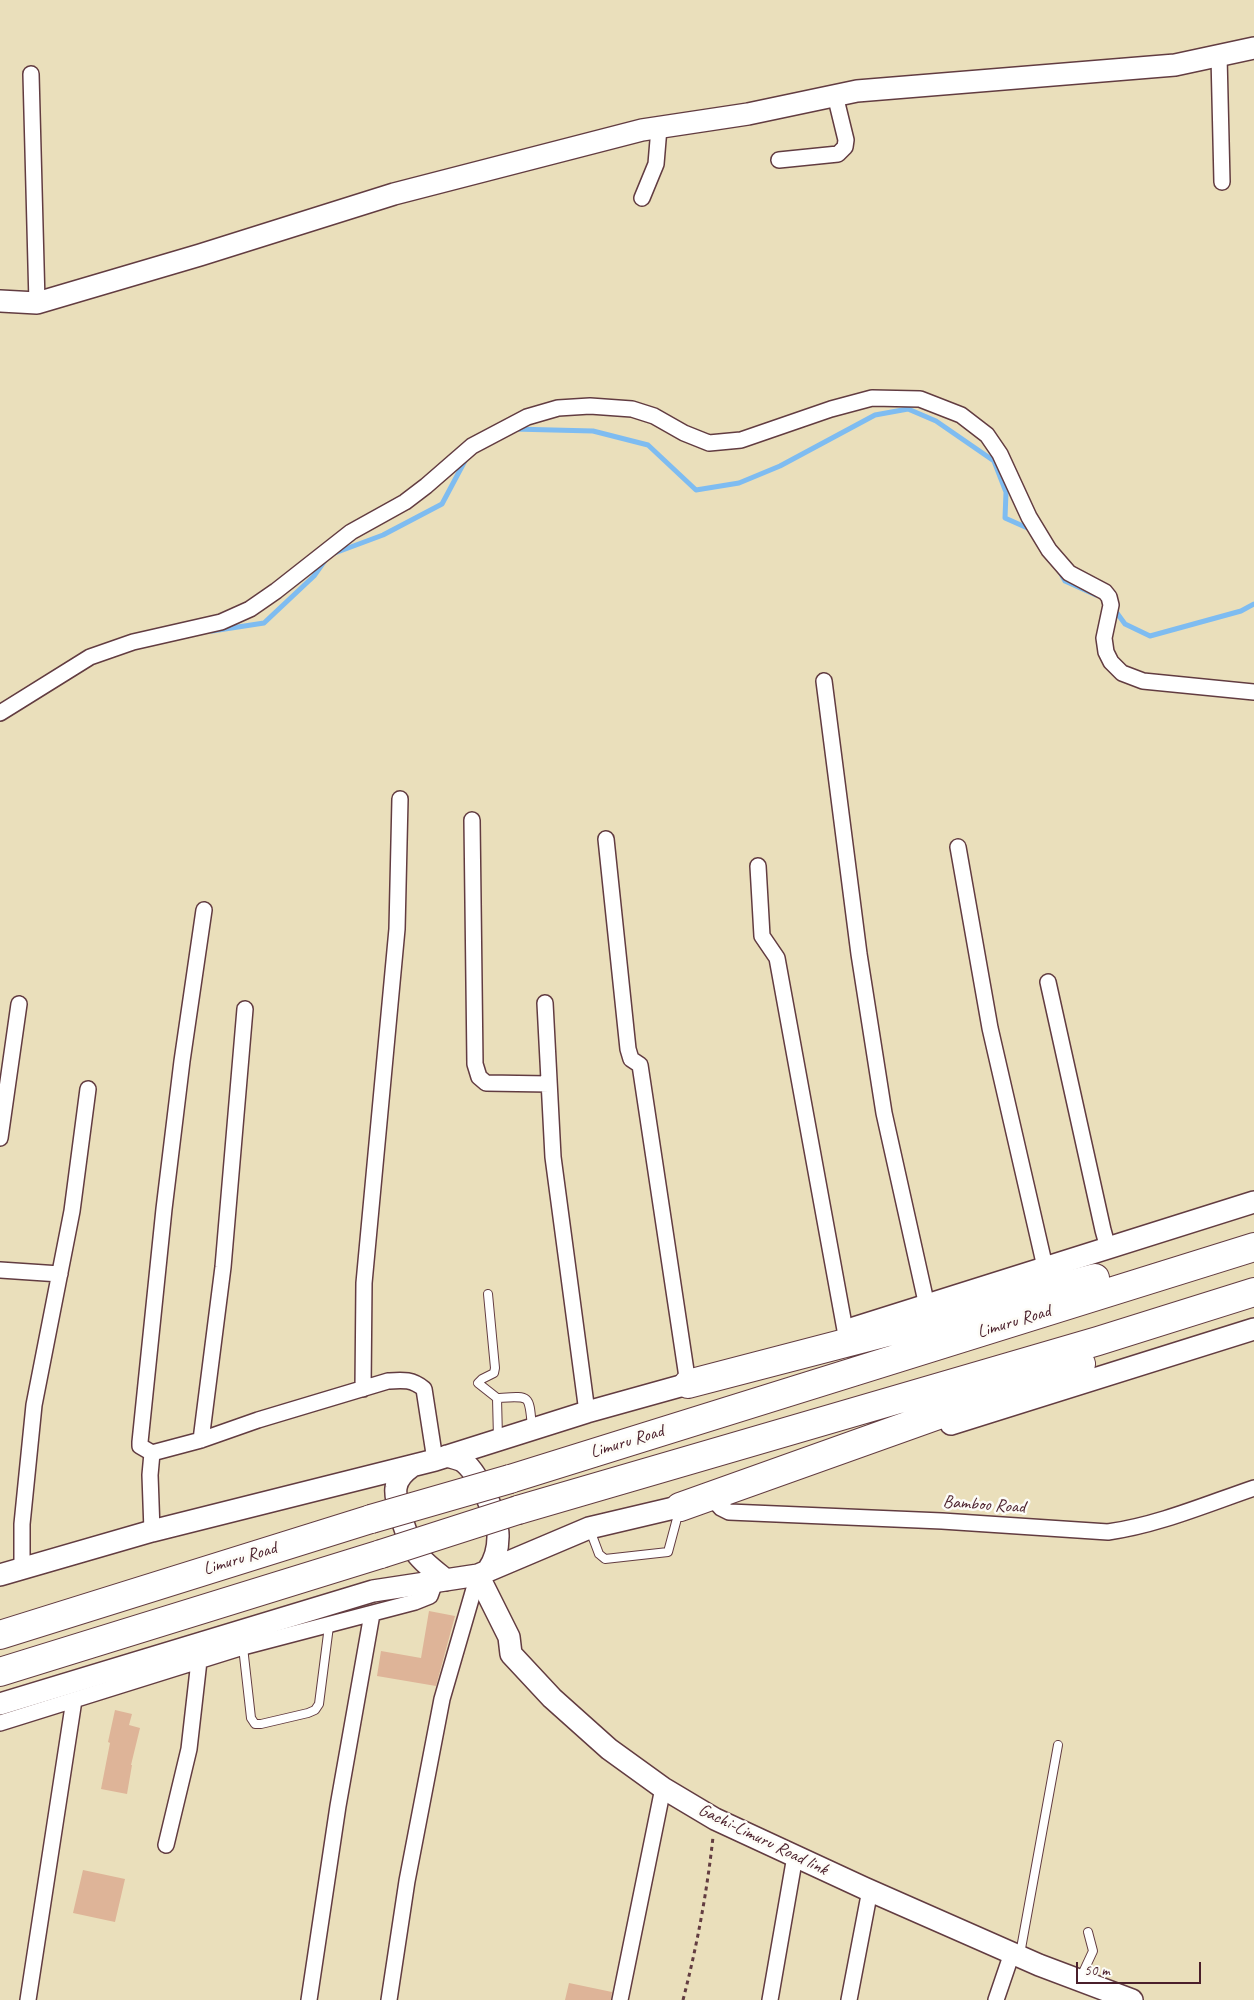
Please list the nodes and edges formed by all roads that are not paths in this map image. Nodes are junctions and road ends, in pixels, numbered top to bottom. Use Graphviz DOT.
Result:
graph roads {
  1 [pos="1254,48"];
  2 [pos="1219,56"];
  3 [pos="31,74"];
  4 [pos="835,95"];
  5 [pos="659,128"];
  6 [pos="779,160"];
  7 [pos="1222,182"];
  8 [pos="642,198"];
  9 [pos="0,301"];
  10 [pos="37,303"];
  11 [pos="824,681"];
  12 [pos="1254,692"];
  13 [pos="0,713"];
  14 [pos="400,799"];
  15 [pos="472,820"];
  16 [pos="606,839"];
  17 [pos="958,847"];
  18 [pos="758,866"];
  19 [pos="204,910"];
  20 [pos="1048,982"];
  21 [pos="545,1003"];
  22 [pos="19,1004"];
  23 [pos="245,1009"];
  24 [pos="549,1084"];
  25 [pos="88,1089"];
  26 [pos="0,1138"];
  27 [pos="1254,1202"];
  28 [pos="1254,1236"];
  29 [pos="1254,1247"];
  30 [pos="1108,1248"];
  31 [pos="1046,1267"];
  32 [pos="0,1270"];
  33 [pos="60,1274"];
  34 [pos="1254,1292"];
  35 [pos="488,1294"];
  36 [pos="1254,1302"];
  37 [pos="927,1306"];
  38 [pos="1254,1329"];
  39 [pos="845,1330"];
  40 [pos="688,1384"];
  41 [pos="362,1389"];
  42 [pos="498,1398"];
  43 [pos="586,1412"];
  44 [pos="532,1430"];
  45 [pos="201,1440"];
  46 [pos="498,1440"];
  47 [pos="152,1452"];
  48 [pos="441,1459"];
  49 [pos="411,1467"];
  50 [pos="1254,1488"];
  51 [pos="712,1498"];
  52 [pos="680,1507"];
  53 [pos="589,1528"];
  54 [pos="152,1531"];
  55 [pos="22,1570"];
  56 [pos="483,1573"];
  57 [pos="0,1575"];
  58 [pos="440,1581"];
  59 [pos="372,1614"];
  60 [pos="329,1626"];
  61 [pos="0,1635"];
  62 [pos="243,1647"];
  63 [pos="199,1661"];
  64 [pos="0,1672"];
  65 [pos="74,1700"];
  66 [pos="0,1704"];
  67 [pos="0,1723"];
  68 [pos="1058,1745"];
  69 [pos="663,1788"];
  70 [pos="166,1845"];
  71 [pos="795,1856"];
  72 [pos="870,1890"];
  73 [pos="1088,1932"];
  74 [pos="1015,1954"];
  75 [pos="1089,1989"];
  76 [pos="28,2000"];
  77 [pos="309,2000"];
  78 [pos="389,2000"];
  79 [pos="620,2000"];
  80 [pos="770,2000"];
  81 [pos="849,2000"];
  82 [pos="996,2000"];
  83 [pos="1132,2000"];
  1 -- 2 [label="street"];
  2 -- 4 [label="street"];
  2 -- 7 [label="street"];
  3 -- 10 [label="street"];
  4 -- 5 [label="street"];
  4 -- 6 [label="street"];
  5 -- 8 [label="street"];
  5 -- 10 [label="street"];
  9 -- 10 [label="street"];
  11 -- 37 [label="street"];
  12 -- 13 [label="street"];
  14 -- 41 [label="street"];
  15 -- 24 [label="street"];
  16 -- 40 [label="street"];
  17 -- 31 [label="street"];
  18 -- 39 [label="street"];
  19 -- 47 [label="street"];
  20 -- 30 [label="street"];
  21 -- 24 [label="street"];
  22 -- 26 [label="street"];
  23 -- 45 [label="street"];
  24 -- 43 [label="street"];
  25 -- 33 [label="street"];
  27 -- 30 [label="street"];
  28 -- 40 [label="highway"];
  29 -- 61 [label="highway, Limuru Road, bridge"];
  30 -- 31 [label="street"];
  31 -- 37 [label="street"];
  32 -- 33 [label="street"];
  33 -- 55 [label="street"];
  34 -- 64 [label="highway, Limuru Road, bridge"];
  35 -- 42 [label="lane"];
  36 -- 52 [label="highway"];
  37 -- 39 [label="street"];
  38 -- 51 [label="street"];
  39 -- 40 [label="street"];
  40 -- 43 [label="street"];
  41 -- 45 [label="street"];
  41 -- 48 [label="street"];
  42 -- 44 [label="lane"];
  42 -- 46 [label="lane"];
  43 -- 44 [label="street"];
  44 -- 46 [label="street"];
  45 -- 47 [label="street"];
  46 -- 48 [label="street"];
  47 -- 54 [label="street"];
  48 -- 49 [label="street"];
  48 -- 56 [label="street"];
  49 -- 54 [label="street"];
  49 -- 58 [label="street"];
  50 -- 51 [label="street, Bamboo Road"];
  51 -- 52 [label="street"];
  52 -- 53 [label="street"];
  52 -- 53 [label="lane"];
  53 -- 56 [label="street"];
  54 -- 55 [label="street"];
  55 -- 57 [label="street"];
  56 -- 58 [label="street"];
  56 -- 69 [label="street, Gachi-Limuru Road link"];
  56 -- 78 [label="street"];
  58 -- 59 [label="street"];
  58 -- 66 [label="street"];
  59 -- 60 [label="street"];
  59 -- 77 [label="street"];
  60 -- 62 [label="street"];
  60 -- 62 [label="lane"];
  62 -- 63 [label="street"];
  63 -- 65 [label="street"];
  63 -- 70 [label="street"];
  65 -- 67 [label="street"];
  65 -- 76 [label="street"];
  68 -- 74 [label="lane"];
  69 -- 71 [label="street, Gachi-Limuru Road link"];
  69 -- 79 [label="street"];
  71 -- 72 [label="street, Gachi-Limuru Road link"];
  71 -- 80 [label="street"];
  72 -- 74 [label="street, Gachi-Limuru Road link"];
  72 -- 81 [label="street"];
  73 -- 75 [label="lane"];
  74 -- 75 [label="street, Gachi-Limuru Road link"];
  74 -- 82 [label="street"];
  75 -- 83 [label="street, Gachi-Limuru Road link"];
}
